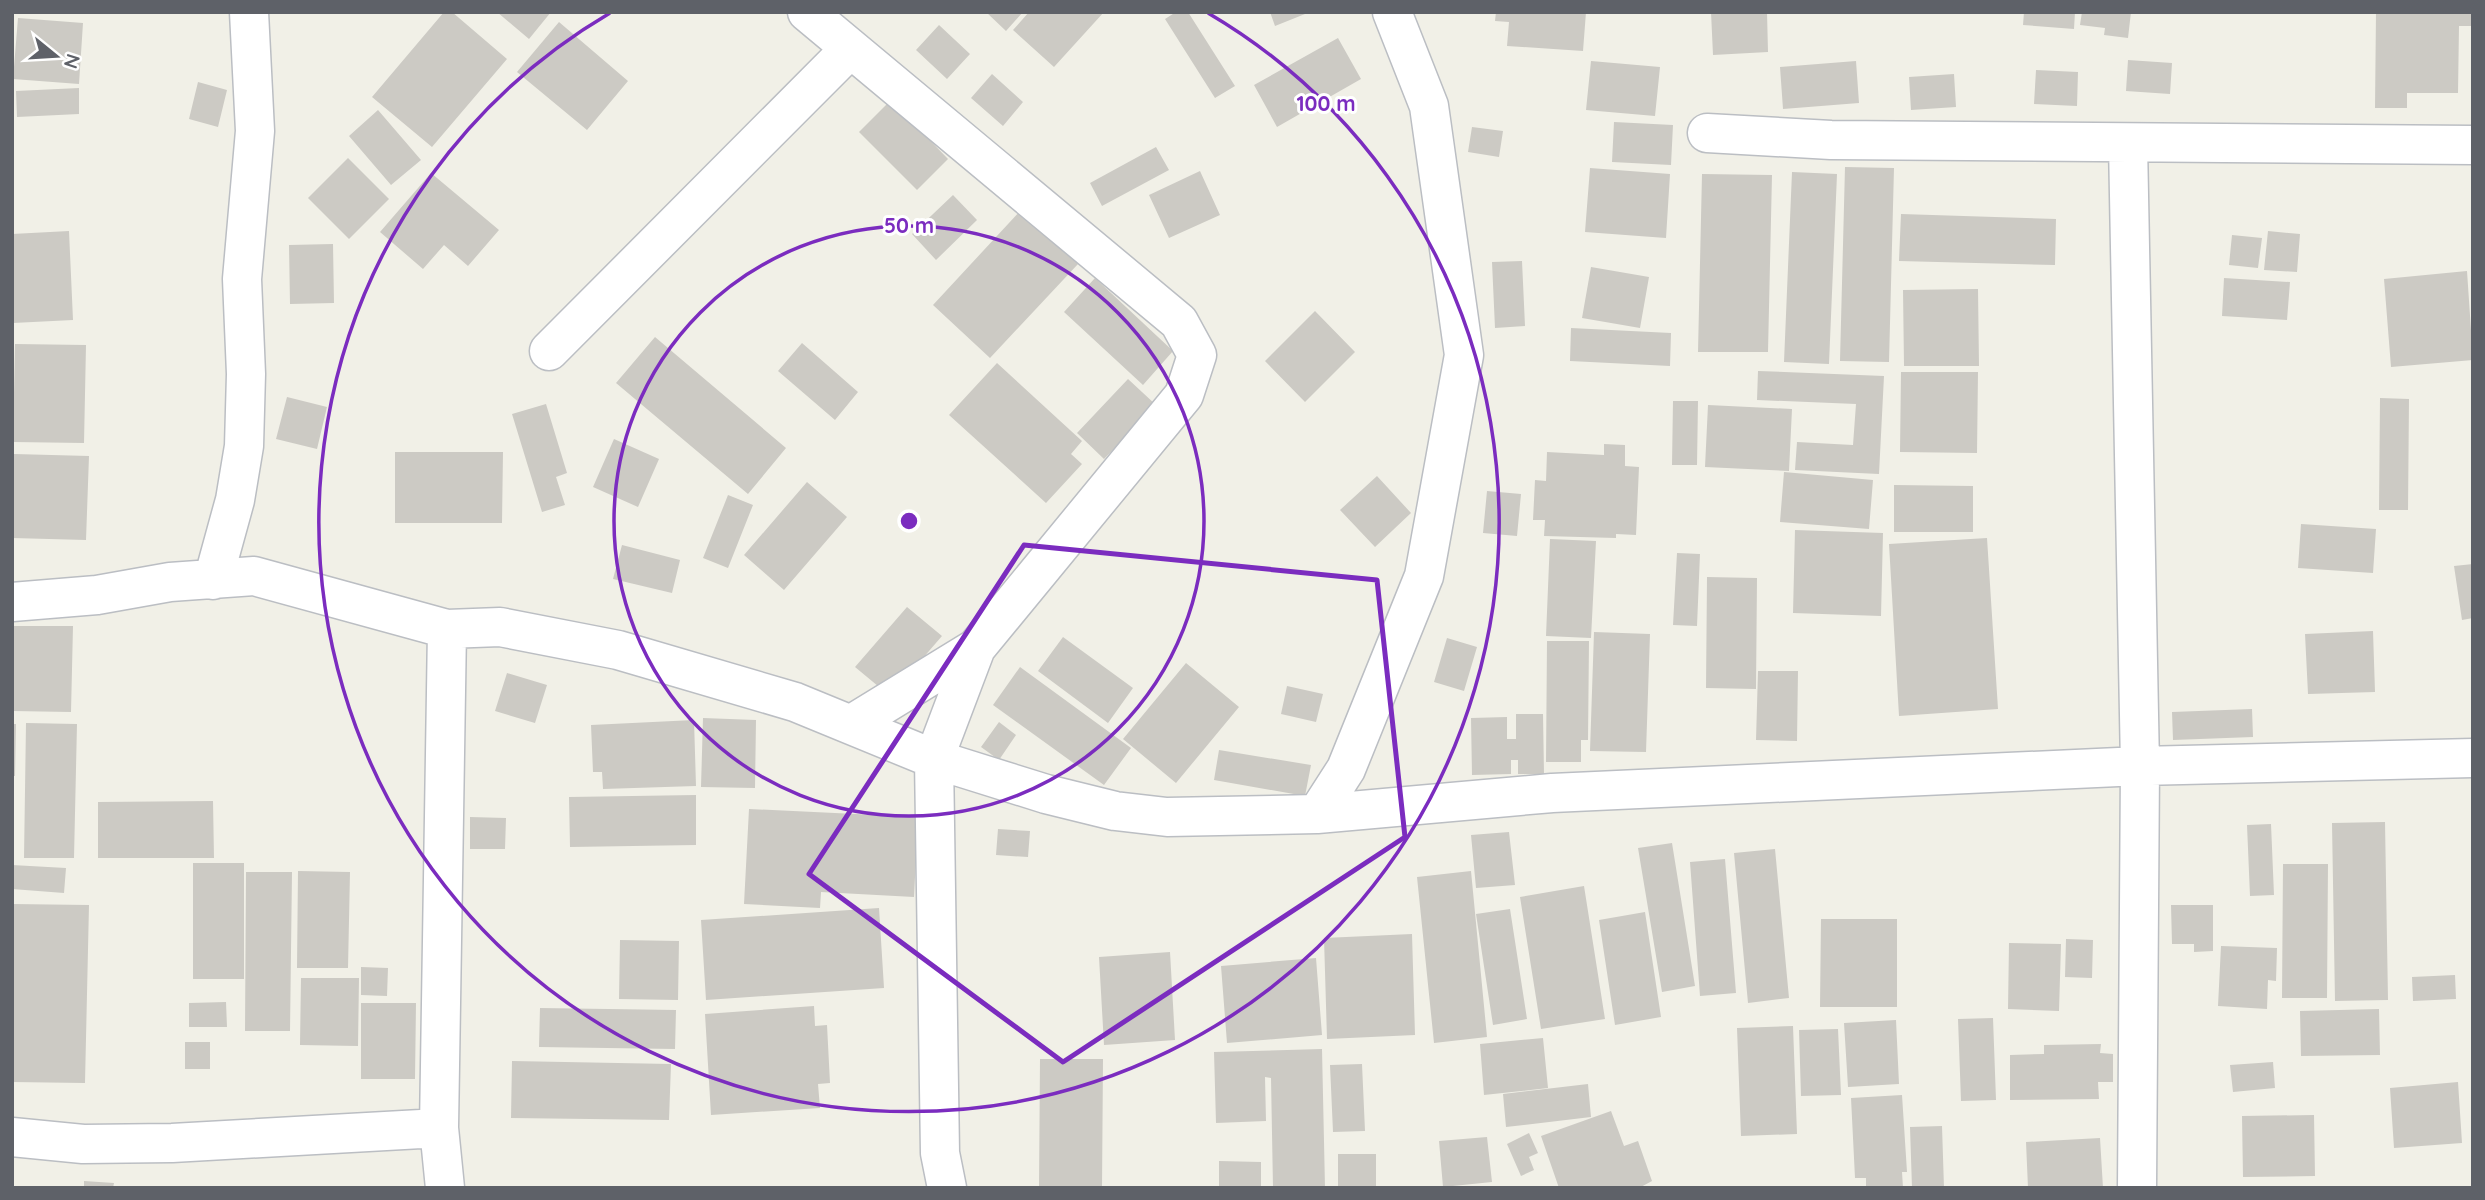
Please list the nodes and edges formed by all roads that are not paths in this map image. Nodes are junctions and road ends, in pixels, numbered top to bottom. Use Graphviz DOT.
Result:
graph roads {
  1 [pos="249,12"];
  2 [pos="807,12"];
  3 [pos="1392,12"];
  4 [pos="849,50"];
  5 [pos="1707,133"];
  6 [pos="2128,143"];
  7 [pos="2473,145"];
  8 [pos="549,351"];
  9 [pos="213,580"];
  10 [pos="12,602"];
  11 [pos="447,629"];
  12 [pos="976,648"];
  13 [pos="852,724"];
  14 [pos="2473,758"];
  15 [pos="933,759"];
  16 [pos="2140,766"];
  17 [pos="1317,814"];
  18 [pos="439,1128"];
  19 [pos="12,1137"];
  20 [pos="445,1188"];
  21 [pos="947,1188"];
  22 [pos="2137,1188"];
  1 -- 9 [label="street"];
  2 -- 4 [label="street"];
  3 -- 17 [label="street"];
  4 -- 8 [label="street"];
  4 -- 12 [label="street"];
  5 -- 6 [label="street"];
  6 -- 7 [label="street"];
  6 -- 16 [label="street"];
  9 -- 10 [label="street"];
  9 -- 11 [label="street"];
  11 -- 13 [label="street"];
  11 -- 18 [label="street"];
  12 -- 13 [label="street"];
  12 -- 15 [label="street"];
  13 -- 15 [label="street"];
  14 -- 16 [label="street"];
  15 -- 17 [label="street"];
  15 -- 21 [label="street"];
  16 -- 17 [label="street"];
  16 -- 22 [label="street"];
  18 -- 19 [label="street"];
  18 -- 20 [label="street"];
}
